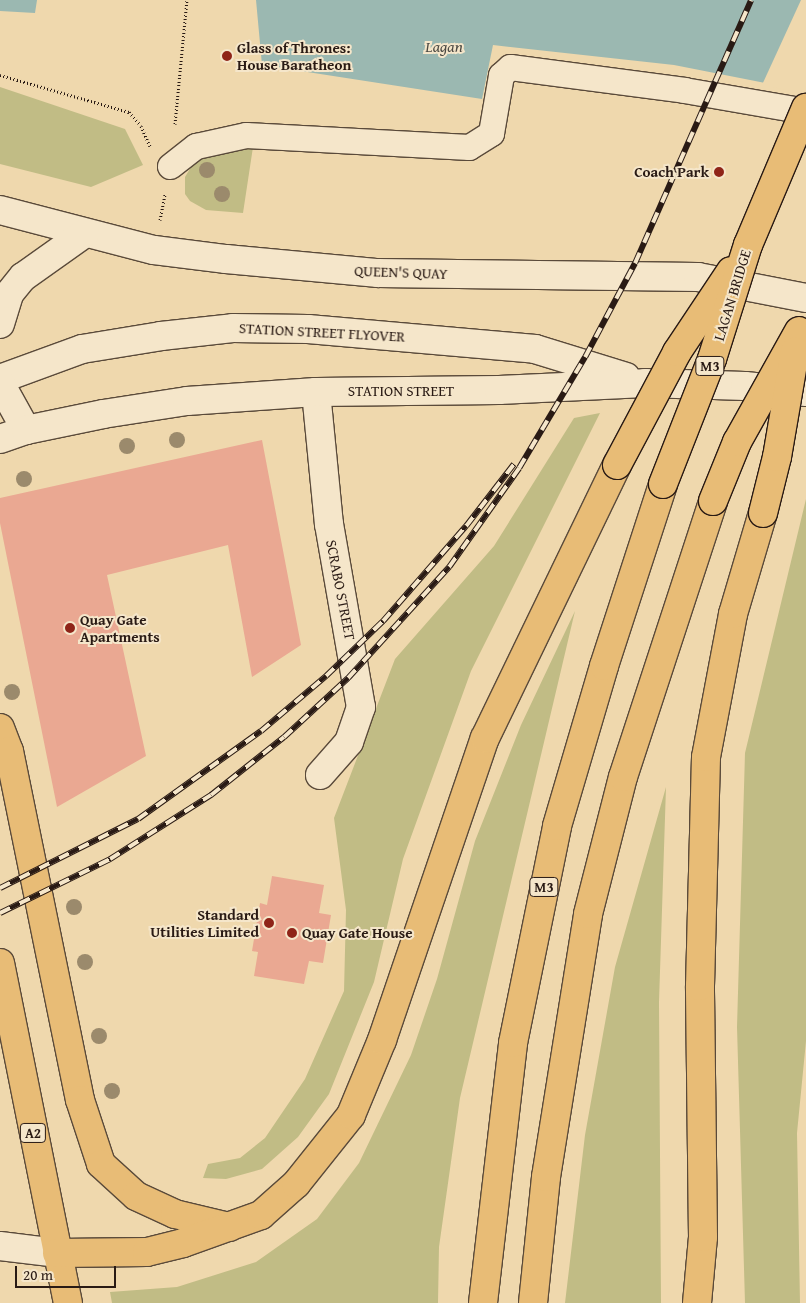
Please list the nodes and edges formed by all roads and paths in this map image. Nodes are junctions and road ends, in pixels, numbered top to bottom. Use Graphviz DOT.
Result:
graph roads {
  1 [pos="187,0"];
  2 [pos="0,75"];
  3 [pos="178,101"];
  4 [pos="806,109"];
  5 [pos="170,166"];
  6 [pos="0,210"];
  7 [pos="84,233"];
  8 [pos="748,245"];
  9 [pos="154,250"];
  10 [pos="806,298"];
  11 [pos="802,323"];
  12 [pos="0,324"];
  13 [pos="0,381"];
  14 [pos="645,383"];
  15 [pos="316,392"];
  16 [pos="806,392"];
  17 [pos="26,430"];
  18 [pos="0,439"];
  19 [pos="0,728"];
  20 [pos="320,775"];
  21 [pos="0,963"];
  22 [pos="229,1227"];
  23 [pos="703,1237"];
  24 [pos="0,1246"];
  25 [pos="57,1252"];
  26 [pos="68,1303"];
  27 [pos="483,1303"];
  28 [pos="533,1303"];
  29 [pos="697,1303"];
  30 [pos="712,1303"];
  1 -- 3 [label="path"];
  2 -- 5 [label="path"];
  4 -- 5 [label="street"];
  4 -- 8 [label="main road, LAGAN BRIDGE / M3, bridge"];
  5 -- 9 [label="path"];
  6 -- 7 [label="street, QUEEN'S QUAY"];
  7 -- 9 [label="street, QUEEN'S QUAY"];
  7 -- 12 [label="street"];
  8 -- 22 [label="main road, bridge"];
  8 -- 27 [label="main road, LAGAN BRIDGE / M3, bridge"];
  9 -- 10 [label="street, QUEEN'S QUAY"];
  11 -- 23 [label="main road, bridge"];
  11 -- 28 [label="main road, bridge"];
  13 -- 14 [label="street, STATION STREET FLYOVER"];
  13 -- 17 [label="street"];
  14 -- 15 [label="street, STATION STREET"];
  14 -- 16 [label="street, STATION STREET"];
  15 -- 17 [label="street, STATION STREET"];
  15 -- 20 [label="street, SCRABO STREET"];
  17 -- 18 [label="street, STATION STREET"];
  19 -- 22 [label="main road"];
  21 -- 25 [label="main road, A2"];
  22 -- 25 [label="main road"];
  23 -- 29 [label="main road"];
  23 -- 30 [label="main road"];
  24 -- 25 [label="street"];
  25 -- 26 [label="main road, A2"];
}
